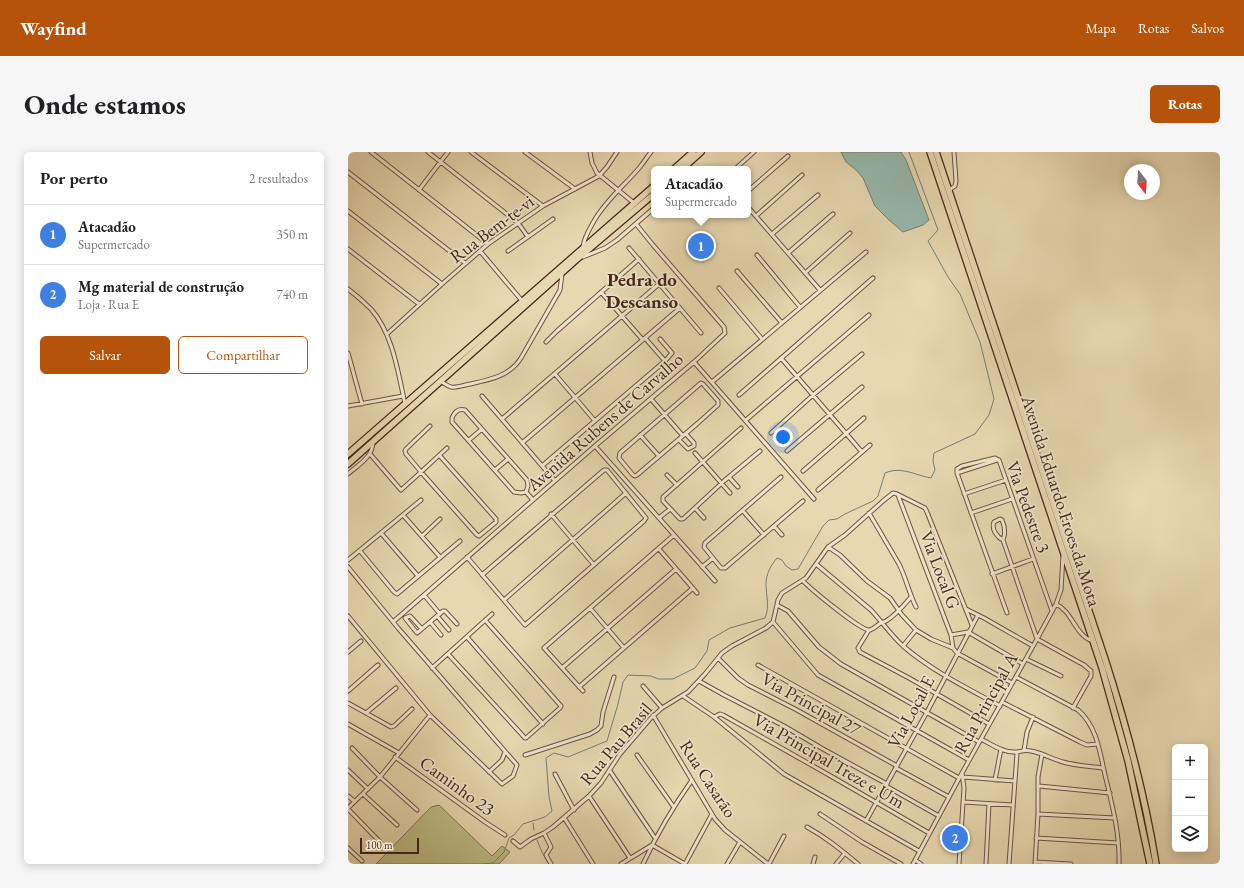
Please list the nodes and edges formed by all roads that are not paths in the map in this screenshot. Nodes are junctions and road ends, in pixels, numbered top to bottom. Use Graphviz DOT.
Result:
graph roads {
  1 [pos="370,152"];
  2 [pos="428,152"];
  3 [pos="448,152"];
  4 [pos="471,152"];
  5 [pos="525,152"];
  6 [pos="590,152"];
  7 [pos="617,152"];
  8 [pos="651,152"];
  9 [pos="693,152"];
  10 [pos="701,152"];
  11 [pos="754,152"];
  12 [pos="927,152"];
  13 [pos="930,152"];
  14 [pos="936,152"];
  15 [pos="940,152"];
  16 [pos="954,152"];
  17 [pos="788,156"];
  18 [pos="441,162"];
  19 [pos="677,166"];
  20 [pos="685,166"];
  21 [pos="738,166"];
  22 [pos="348,172"];
  23 [pos="943,173"];
  24 [pos="802,175"];
  25 [pos="599,176"];
  26 [pos="937,176"];
  27 [pos="751,188"];
  28 [pos="575,189"];
  29 [pos="651,189"];
  30 [pos="419,190"];
  31 [pos="617,190"];
  32 [pos="949,190"];
  33 [pos="818,195"];
  34 [pos="651,197"];
  35 [pos="634,204"];
  36 [pos="543,206"];
  37 [pos="751,210"];
  38 [pos="348,211"];
  39 [pos="651,211"];
  40 [pos="833,214"];
  41 [pos="756,216"];
  42 [pos="553,219"];
  43 [pos="518,223"];
  44 [pos="636,224"];
  45 [pos="850,233"];
  46 [pos="772,234"];
  47 [pos="528,237"];
  48 [pos="488,244"];
  49 [pos="629,248"];
  50 [pos="348,249"];
  51 [pos="583,249"];
  52 [pos="480,251"];
  53 [pos="508,251"];
  54 [pos="788,252"];
  55 [pos="866,252"];
  56 [pos="757,255"];
  57 [pos="639,259"];
  58 [pos="576,260"];
  59 [pos="465,263"];
  60 [pos="737,271"];
  61 [pos="805,273"];
  62 [pos="562,274"];
  63 [pos="873,278"];
  64 [pos="442,284"];
  65 [pos="659,284"];
  66 [pos="719,288"];
  67 [pos="348,289"];
  68 [pos="820,290"];
  69 [pos="601,292"];
  70 [pos="523,302"];
  71 [pos="419,304"];
  72 [pos="800,307"];
  73 [pos="680,308"];
  74 [pos="869,315"];
  75 [pos="623,316"];
  76 [pos="782,323"];
  77 [pos="701,332"];
  78 [pos="387,334"];
  79 [pos="643,338"];
  80 [pos="660,339"];
  81 [pos="762,339"];
  82 [pos="546,342"];
  83 [pos="348,353"];
  84 [pos="862,354"];
  85 [pos="781,358"];
  86 [pos="665,361"];
  87 [pos="694,362"];
  88 [pos="555,374"];
  89 [pos="797,377"];
  90 [pos="440,381"];
  91 [pos="712,382"];
  92 [pos="862,387"];
  93 [pos="739,395"];
  94 [pos="813,395"];
  95 [pos="403,396"];
  96 [pos="482,396"];
  97 [pos="575,397"];
  98 [pos="651,399"];
  99 [pos="362,404"];
  100 [pos="405,404"];
  101 [pos="348,406"];
  102 [pos="664,414"];
  103 [pos="830,414"];
  104 [pos="864,418"];
  105 [pos="502,420"];
  106 [pos="595,420"];
  107 [pos="746,420"];
  108 [pos="430,426"];
  109 [pos="741,428"];
  110 [pos="482,429"];
  111 [pos="771,433"];
  112 [pos="846,433"];
  113 [pos="640,435"];
  114 [pos="684,435"];
  115 [pos="369,436"];
  116 [pos="469,440"];
  117 [pos="679,440"];
  118 [pos="374,441"];
  119 [pos="522,443"];
  120 [pos="870,445"];
  121 [pos="595,446"];
  122 [pos="447,448"];
  123 [pos="760,451"];
  124 [pos="787,451"];
  125 [pos="862,452"];
  126 [pos="695,453"];
  127 [pos="348,454"];
  128 [pos="370,454"];
  129 [pos="440,456"];
  130 [pos="659,456"];
  131 [pos="508,459"];
  132 [pos="703,462"];
  133 [pos="348,464"];
  134 [pos="542,466"];
  135 [pos="495,470"];
  136 [pos="803,471"];
  137 [pos="421,472"];
  138 [pos="348,474"];
  139 [pos="667,475"];
  140 [pos="729,477"];
  141 [pos="781,477"];
  142 [pos="1006,480"];
  143 [pos="555,481"];
  144 [pos="677,484"];
  145 [pos="722,484"];
  146 [pos="738,487"];
  147 [pos="818,490"];
  148 [pos="526,492"];
  149 [pos="626,493"];
  150 [pos="730,493"];
  151 [pos="964,494"];
  152 [pos="898,495"];
  153 [pos="814,499"];
  154 [pos="1012,499"];
  155 [pos="421,500"];
  156 [pos="533,500"];
  157 [pos="803,501"];
  158 [pos="695,508"];
  159 [pos="670,509"];
  160 [pos="743,511"];
  161 [pos="870,513"];
  162 [pos="971,513"];
  163 [pos="551,514"];
  164 [pos="403,515"];
  165 [pos="659,518"];
  166 [pos="704,518"];
  167 [pos="440,519"];
  168 [pos="774,526"];
  169 [pos="381,533"];
  170 [pos="674,535"];
  171 [pos="764,535"];
  172 [pos="782,535"];
  173 [pos="422,536"];
  174 [pos="572,540"];
  175 [pos="1003,540"];
  176 [pos="460,541"];
  177 [pos="828,547"];
  178 [pos="659,549"];
  179 [pos="1063,549"];
  180 [pos="360,551"];
  181 [pos="440,557"];
  182 [pos="467,557"];
  183 [pos="713,558"];
  184 [pos="1033,559"];
  185 [pos="348,560"];
  186 [pos="816,564"];
  187 [pos="594,566"];
  188 [pos="348,567"];
  189 [pos="702,567"];
  190 [pos="1013,567"];
  191 [pos="676,569"];
  192 [pos="992,574"];
  193 [pos="482,575"];
  194 [pos="418,576"];
  195 [pos="715,581"];
  196 [pos="802,581"];
  197 [pos="693,588"];
  198 [pos="697,593"];
  199 [pos="424,595"];
  200 [pos="911,597"];
  201 [pos="504,600"];
  202 [pos="1056,604"];
  203 [pos="777,605"];
  204 [pos="916,607"];
  205 [pos="590,608"];
  206 [pos="966,609"];
  207 [pos="899,610"];
  208 [pos="1052,611"];
  209 [pos="1007,613"];
  210 [pos="492,614"];
  211 [pos="438,615"];
  212 [pos="978,615"];
  213 [pos="348,616"];
  214 [pos="485,620"];
  215 [pos="393,622"];
  216 [pos="430,622"];
  217 [pos="773,622"];
  218 [pos="882,622"];
  219 [pos="457,624"];
  220 [pos="972,625"];
  221 [pos="607,628"];
  222 [pos="422,629"];
  223 [pos="449,630"];
  224 [pos="869,630"];
  225 [pos="916,630"];
  226 [pos="968,632"];
  227 [pos="441,635"];
  228 [pos="951,635"];
  229 [pos="467,637"];
  230 [pos="1037,639"];
  231 [pos="361,641"];
  232 [pos="1094,641"];
  233 [pos="903,646"];
  234 [pos="1033,646"];
  235 [pos="624,648"];
  236 [pos="953,648"];
  237 [pos="348,652"];
  238 [pos="448,654"];
  239 [pos="957,654"];
  240 [pos="718,658"];
  241 [pos="1026,658"];
  242 [pos="1023,664"];
  243 [pos="378,665"];
  244 [pos="758,665"];
  245 [pos="432,668"];
  246 [pos="562,668"];
  247 [pos="946,676"];
  248 [pos="1061,676"];
  249 [pos="614,677"];
  250 [pos="1016,677"];
  251 [pos="699,681"];
  252 [pos="1012,683"];
  253 [pos="643,686"];
  254 [pos="579,687"];
  255 [pos="396,688"];
  256 [pos="348,691"];
  257 [pos="583,691"];
  258 [pos="936,694"];
  259 [pos="683,696"];
  260 [pos="1002,702"];
  261 [pos="348,703"];
  262 [pos="1000,706"];
  263 [pos="662,708"];
  264 [pos="1073,708"];
  265 [pos="412,709"];
  266 [pos="927,712"];
  267 [pos="366,713"];
  268 [pos="430,715"];
  269 [pos="654,715"];
  270 [pos="714,717"];
  271 [pos="1033,717"];
  272 [pos="348,724"];
  273 [pos="543,724"];
  274 [pos="989,724"];
  275 [pos="916,730"];
  276 [pos="980,740"];
  277 [pos="1098,744"];
  278 [pos="352,748"];
  279 [pos="906,749"];
  280 [pos="1001,749"];
  281 [pos="1024,750"];
  282 [pos="504,751"];
  283 [pos="1017,752"];
  284 [pos="399,753"];
  285 [pos="1042,754"];
  286 [pos="525,755"];
  287 [pos="637,756"];
  288 [pos="395,757"];
  289 [pos="969,760"];
  290 [pos="897,767"];
  291 [pos="1103,768"];
  292 [pos="348,770"];
  293 [pos="610,771"];
  294 [pos="489,772"];
  295 [pos="962,773"];
  296 [pos="555,774"];
  297 [pos="380,776"];
  298 [pos="963,777"];
  299 [pos="959,778"];
  300 [pos="692,780"];
  301 [pos="995,780"];
  302 [pos="1015,780"];
  303 [pos="886,785"];
  304 [pos="1039,786"];
  305 [pos="368,789"];
  306 [pos="1110,793"];
  307 [pos="363,794"];
  308 [pos="348,796"];
  309 [pos="589,796"];
  310 [pos="949,797"];
  311 [pos="354,801"];
  312 [pos="963,802"];
  313 [pos="876,803"];
  314 [pos="989,804"];
  315 [pos="1013,805"];
  316 [pos="673,806"];
  317 [pos="348,808"];
  318 [pos="417,810"];
  319 [pos="574,810"];
  320 [pos="712,814"];
  321 [pos="820,814"];
  322 [pos="1038,814"];
  323 [pos="939,816"];
  324 [pos="1115,818"];
  325 [pos="564,819"];
  326 [pos="866,821"];
  327 [pos="397,825"];
  328 [pos="807,827"];
  329 [pos="544,833"];
  330 [pos="929,833"];
  331 [pos="505,835"];
  332 [pos="784,836"];
  333 [pos="655,838"];
  334 [pos="1036,838"];
  335 [pos="380,842"];
  336 [pos="513,842"];
  337 [pos="740,842"];
  338 [pos="1118,843"];
  339 [pos="652,845"];
  340 [pos="348,848"];
  341 [pos="919,851"];
  342 [pos="845,853"];
  343 [pos="815,857"];
  344 [pos="630,858"];
  345 [pos="914,860"];
  346 [pos="362,861"];
  347 [pos="1035,863"];
  348 [pos="551,864"];
  349 [pos="593,864"];
  350 [pos="621,864"];
  351 [pos="643,864"];
  352 [pos="685,864"];
  353 [pos="727,864"];
  354 [pos="769,864"];
  355 [pos="813,864"];
  356 [pos="836,864"];
  357 [pos="858,864"];
  358 [pos="901,864"];
  359 [pos="912,864"];
  360 [pos="921,864"];
  361 [pos="959,864"];
  362 [pos="986,864"];
  363 [pos="1009,864"];
  364 [pos="1071,864"];
  365 [pos="1119,864"];
  366 [pos="1150,864"];
  367 [pos="1156,864"];
  1 -- 30 [label="street"];
  2 -- 18 [label="street"];
  3 -- 18 [label="street"];
  4 -- 36 [label="street"];
  5 -- 28 [label="street"];
  6 -- 25 [label="street"];
  7 -- 25 [label="street, Rua Bem-te-vi"];
  8 -- 31 [label="street"];
  9 -- 19 [label="highway"];
  10 -- 20 [label="highway"];
  11 -- 21 [label="street"];
  12 -- 26 [label="highway"];
  13 -- 26 [label="highway, Avenida Eduardo Froes da Mota"];
  14 -- 23 [label="highway, Avenida Eduardo Froes da Mota"];
  15 -- 23 [label="highway"];
  16 -- 32 [label="street"];
  17 -- 27 [label="street"];
  18 -- 30 [label="street"];
  18 -- 43 [label="street"];
  22 -- 59 [label="street"];
  23 -- 32 [label="highway, Avenida Eduardo Froes da Mota"];
  24 -- 41 [label="street"];
  25 -- 28 [label="street, Rua Bem-te-vi"];
  25 -- 31 [label="street"];
  26 -- 179 [label="highway, Avenida Eduardo Froes da Mota"];
  28 -- 36 [label="street, Rua Bem-te-vi"];
  29 -- 35 [label="highway"];
  30 -- 48 [label="street"];
  31 -- 35 [label="street"];
  31 -- 51 [label="street"];
  32 -- 367 [label="highway, Avenida Eduardo Froes da Mota"];
  33 -- 46 [label="street"];
  34 -- 58 [label="highway"];
  35 -- 51 [label="highway"];
  36 -- 43 [label="street, Rua Bem-te-vi"];
  37 -- 41 [label="street"];
  38 -- 64 [label="street"];
  39 -- 44 [label="street"];
  40 -- 54 [label="street"];
  41 -- 46 [label="street"];
  42 -- 47 [label="street"];
  43 -- 47 [label="street"];
  43 -- 48 [label="street, Rua Bem-te-vi"];
  44 -- 58 [label="street"];
  44 -- 87 [label="street, Avenida Rubens de Carvalho"];
  45 -- 61 [label="street"];
  46 -- 54 [label="street"];
  47 -- 53 [label="street"];
  48 -- 52 [label="street, Rua Bem-te-vi"];
  49 -- 57 [label="street"];
  50 -- 71 [label="street"];
  51 -- 70 [label="highway"];
  52 -- 59 [label="street, Rua Bem-te-vi"];
  52 -- 70 [label="street"];
  54 -- 61 [label="street"];
  55 -- 68 [label="street"];
  56 -- 72 [label="street"];
  57 -- 65 [label="street"];
  57 -- 69 [label="street"];
  58 -- 62 [label="highway"];
  59 -- 64 [label="street, Rua Bem-te-vi"];
  60 -- 76 [label="street"];
  61 -- 68 [label="street"];
  62 -- 90 [label="highway"];
  62 -- 90 [label="street"];
  63 -- 85 [label="street"];
  64 -- 71 [label="street, Rua Bem-te-vi"];
  65 -- 73 [label="street"];
  65 -- 75 [label="street"];
  66 -- 81 [label="street"];
  67 -- 78 [label="street"];
  68 -- 72 [label="street"];
  69 -- 75 [label="street"];
  69 -- 82 [label="street"];
  70 -- 100 [label="highway"];
  71 -- 78 [label="street, Rua Bem-te-vi"];
  72 -- 76 [label="street"];
  73 -- 77 [label="street"];
  73 -- 79 [label="street"];
  74 -- 89 [label="street"];
  75 -- 79 [label="street"];
  75 -- 88 [label="street"];
  76 -- 81 [label="street"];
  78 -- 95 [label="street"];
  79 -- 86 [label="street"];
  79 -- 97 [label="street"];
  80 -- 86 [label="street"];
  81 -- 91 [label="street"];
  83 -- 99 [label="street"];
  84 -- 94 [label="street"];
  85 -- 89 [label="street"];
  85 -- 93 [label="street"];
  86 -- 106 [label="street"];
  87 -- 91 [label="street"];
  87 -- 98 [label="street, Avenida Rubens de Carvalho"];
  88 -- 97 [label="street"];
  88 -- 105 [label="street"];
  89 -- 94 [label="street"];
  89 -- 107 [label="street"];
  90 -- 118 [label="highway"];
  91 -- 107 [label="street"];
  92 -- 103 [label="street"];
  94 -- 103 [label="street"];
  94 -- 111 [label="street"];
  95 -- 99 [label="street"];
  95 -- 100 [label="street"];
  96 -- 105 [label="street"];
  97 -- 106 [label="street"];
  97 -- 119 [label="street"];
  98 -- 102 [label="street"];
  98 -- 121 [label="street, Avenida Rubens de Carvalho"];
  99 -- 101 [label="street"];
  100 -- 115 [label="highway"];
  102 -- 113 [label="street"];
  102 -- 114 [label="street"];
  102 -- 114 [label="street"];
  103 -- 112 [label="street"];
  103 -- 124 [label="street"];
  104 -- 112 [label="street"];
  105 -- 119 [label="street"];
  106 -- 134 [label="street"];
  107 -- 153 [label="street"];
  108 -- 137 [label="street"];
  109 -- 132 [label="street"];
  110 -- 116 [label="street"];
  110 -- 116 [label="street"];
  110 -- 131 [label="street"];
  112 -- 125 [label="street"];
  112 -- 136 [label="street"];
  113 -- 130 [label="street"];
  113 -- 130 [label="street"];
  114 -- 117 [label="street"];
  114 -- 117 [label="street"];
  115 -- 118 [label="street"];
  115 -- 127 [label="highway"];
  116 -- 135 [label="street"];
  117 -- 130 [label="street"];
  118 -- 128 [label="street"];
  118 -- 133 [label="highway"];
  119 -- 134 [label="street"];
  120 -- 125 [label="street"];
  121 -- 143 [label="street, Avenida Rubens de Carvalho"];
  121 -- 165 [label="street"];
  122 -- 129 [label="street"];
  123 -- 140 [label="street"];
  125 -- 147 [label="street"];
  126 -- 132 [label="street"];
  128 -- 137 [label="street"];
  128 -- 138 [label="street"];
  129 -- 137 [label="street"];
  129 -- 137 [label="street"];
  131 -- 135 [label="street"];
  131 -- 148 [label="street"];
  132 -- 144 [label="street"];
  132 -- 145 [label="street"];
  134 -- 143 [label="street"];
  135 -- 148 [label="street"];
  139 -- 144 [label="street"];
  140 -- 145 [label="street"];
  140 -- 146 [label="street"];
  141 -- 160 [label="street"];
  142 -- 151 [label="street"];
  142 -- 151 [label="street, Via Pedestre 3"];
  142 -- 154 [label="street, Via Pedestre 3"];
  143 -- 156 [label="street, Avenida Rubens de Carvalho"];
  144 -- 159 [label="street"];
  145 -- 150 [label="street"];
  145 -- 158 [label="street"];
  148 -- 156 [label="street"];
  149 -- 163 [label="street"];
  149 -- 174 [label="street"];
  149 -- 187 [label="street"];
  151 -- 162 [label="street, Via Pedestre 3"];
  152 -- 161 [label="street"];
  152 -- 206 [label="street"];
  152 -- 228 [label="street, Via Local G"];
  154 -- 162 [label="street"];
  154 -- 184 [label="street, Via Pedestre 3"];
  155 -- 164 [label="street"];
  156 -- 182 [label="street, Avenida Rubens de Carvalho"];
  157 -- 168 [label="street"];
  158 -- 159 [label="street"];
  158 -- 166 [label="street"];
  159 -- 165 [label="street"];
  160 -- 171 [label="street"];
  160 -- 183 [label="street"];
  161 -- 177 [label="street"];
  161 -- 200 [label="street"];
  162 -- 192 [label="street, Via Pedestre 3"];
  163 -- 174 [label="street"];
  163 -- 193 [label="street"];
  164 -- 169 [label="street"];
  164 -- 173 [label="street"];
  165 -- 170 [label="street"];
  167 -- 173 [label="street"];
  168 -- 171 [label="street"];
  168 -- 172 [label="street"];
  169 -- 180 [label="street"];
  169 -- 194 [label="street"];
  170 -- 178 [label="street"];
  170 -- 189 [label="street"];
  171 -- 183 [label="street"];
  173 -- 181 [label="street"];
  174 -- 187 [label="street"];
  174 -- 201 [label="street"];
  175 -- 175 [label="street"];
  175 -- 190 [label="street"];
  176 -- 181 [label="street"];
  177 -- 186 [label="street"];
  177 -- 207 [label="street"];
  178 -- 191 [label="street"];
  178 -- 205 [label="street"];
  179 -- 202 [label="street, Rua Principal A"];
  179 -- 232 [label="highway, Avenida Eduardo Froes da Mota"];
  180 -- 185 [label="street"];
  180 -- 194 [label="street"];
  181 -- 194 [label="street"];
  182 -- 193 [label="street"];
  182 -- 199 [label="street, Avenida Rubens de Carvalho"];
  183 -- 189 [label="street"];
  184 -- 190 [label="street"];
  184 -- 208 [label="street, Via Pedestre 3"];
  186 -- 196 [label="street"];
  186 -- 218 [label="street"];
  187 -- 201 [label="street"];
  188 -- 215 [label="street"];
  189 -- 195 [label="street"];
  190 -- 192 [label="street"];
  190 -- 230 [label="street"];
  191 -- 197 [label="street"];
  191 -- 221 [label="street"];
  192 -- 209 [label="street, Via Pedestre 3"];
  193 -- 201 [label="street"];
  196 -- 203 [label="street"];
  196 -- 224 [label="street"];
  197 -- 198 [label="street"];
  197 -- 235 [label="street"];
  199 -- 211 [label="street"];
  199 -- 215 [label="street, Avenida Rubens de Carvalho"];
  200 -- 204 [label="street"];
  200 -- 207 [label="street"];
  202 -- 208 [label="street, Rua Principal A"];
  202 -- 232 [label="street"];
  203 -- 217 [label="street"];
  203 -- 266 [label="street"];
  205 -- 221 [label="street"];
  205 -- 246 [label="street"];
  206 -- 212 [label="street"];
  206 -- 220 [label="street"];
  207 -- 218 [label="street"];
  207 -- 225 [label="street"];
  208 -- 230 [label="street, Rua Principal A"];
  210 -- 214 [label="street"];
  211 -- 216 [label="street"];
  211 -- 219 [label="street"];
  211 -- 223 [label="street"];
  212 -- 220 [label="street, Via Local E"];
  212 -- 234 [label="street"];
  213 -- 268 [label="street"];
  214 -- 229 [label="street"];
  214 -- 273 [label="street"];
  215 -- 245 [label="street"];
  216 -- 222 [label="street"];
  216 -- 227 [label="street"];
  217 -- 240 [label="street, Rua Pau Brasil"];
  217 -- 275 [label="street"];
  218 -- 224 [label="street"];
  218 -- 233 [label="street"];
  220 -- 226 [label="street, Via Local E"];
  221 -- 235 [label="street"];
  221 -- 246 [label="street"];
  222 -- 222 [label="street"];
  224 -- 258 [label="street"];
  225 -- 233 [label="street"];
  225 -- 236 [label="street"];
  226 -- 228 [label="street"];
  226 -- 239 [label="street, Via Local E"];
  226 -- 242 [label="street"];
  228 -- 236 [label="street, Via Local G"];
  229 -- 238 [label="street"];
  229 -- 273 [label="street"];
  230 -- 234 [label="street, Rua Principal A"];
  230 -- 264 [label="street"];
  231 -- 237 [label="street"];
  232 -- 366 [label="highway, Avenida Eduardo Froes da Mota"];
  233 -- 247 [label="street"];
  234 -- 241 [label="street, Rua Principal A"];
  235 -- 254 [label="street"];
  236 -- 239 [label="street, Via Local G"];
  238 -- 245 [label="street"];
  238 -- 273 [label="street"];
  239 -- 247 [label="street, Via Local E"];
  239 -- 252 [label="street"];
  240 -- 251 [label="street, Rua Pau Brasil"];
  240 -- 290 [label="street, Via Principal 27"];
  241 -- 242 [label="street, Rua Principal A"];
  241 -- 248 [label="street"];
  242 -- 250 [label="street, Rua Principal A"];
  243 -- 256 [label="street"];
  244 -- 279 [label="street"];
  245 -- 282 [label="street"];
  246 -- 254 [label="street"];
  247 -- 258 [label="street, Via Local E"];
  247 -- 262 [label="street"];
  249 -- 286 [label="street"];
  250 -- 252 [label="street, Rua Principal A"];
  250 -- 264 [label="street"];
  251 -- 259 [label="street, Rua Pau Brasil"];
  251 -- 303 [label="street"];
  252 -- 260 [label="street, Rua Principal A"];
  253 -- 263 [label="street"];
  254 -- 257 [label="street"];
  255 -- 267 [label="street"];
  258 -- 266 [label="street, Via Local E"];
  258 -- 274 [label="street"];
  259 -- 263 [label="street, Rua Pau Brasil"];
  259 -- 270 [label="street"];
  260 -- 262 [label="street, Rua Principal A"];
  260 -- 271 [label="street"];
  261 -- 267 [label="street"];
  262 -- 274 [label="street, Rua Principal A"];
  263 -- 269 [label="street, Rua Pau Brasil"];
  264 -- 277 [label="street"];
  265 -- 267 [label="street"];
  266 -- 275 [label="street, Via Local E"];
  266 -- 276 [label="street"];
  268 -- 284 [label="street"];
  268 -- 294 [label="street"];
  269 -- 293 [label="street, Rua Pau Brasil"];
  269 -- 300 [label="street, Rua Casarão"];
  270 -- 313 [label="street, Via Principal Treze e Um"];
  270 -- 326 [label="street"];
  271 -- 277 [label="street"];
  271 -- 281 [label="street"];
  272 -- 284 [label="street"];
  274 -- 276 [label="street, Rua Principal A"];
  275 -- 279 [label="street, Via Local E"];
  275 -- 289 [label="street"];
  276 -- 280 [label="street"];
  276 -- 289 [label="street, Rua Principal A"];
  277 -- 291 [label="street"];
  278 -- 297 [label="street"];
  279 -- 290 [label="street, Via Local E"];
  279 -- 299 [label="street"];
  280 -- 283 [label="street"];
  280 -- 301 [label="street"];
  281 -- 283 [label="street"];
  281 -- 285 [label="street"];
  282 -- 294 [label="street"];
  282 -- 294 [label="street"];
  283 -- 302 [label="street"];
  284 -- 288 [label="street"];
  285 -- 291 [label="street"];
  285 -- 304 [label="street"];
  287 -- 316 [label="street"];
  288 -- 297 [label="street"];
  288 -- 331 [label="street, Caminho 23"];
  289 -- 295 [label="street, Rua Principal A"];
  290 -- 303 [label="street, Via Local E"];
  290 -- 310 [label="street, Via Principal 27"];
  291 -- 306 [label="street"];
  292 -- 305 [label="street"];
  293 -- 309 [label="street, Rua Pau Brasil"];
  293 -- 333 [label="street"];
  295 -- 298 [label="street"];
  295 -- 299 [label="street, Rua Principal A"];
  296 -- 319 [label="street"];
  297 -- 305 [label="street"];
  297 -- 318 [label="street"];
  298 -- 301 [label="street"];
  298 -- 312 [label="street"];
  299 -- 310 [label="street, Rua Principal A"];
  300 -- 316 [label="street"];
  300 -- 320 [label="street, Rua Casarão"];
  301 -- 302 [label="street"];
  302 -- 315 [label="street"];
  303 -- 313 [label="street, Via Local E"];
  303 -- 323 [label="street"];
  304 -- 306 [label="street"];
  304 -- 322 [label="street"];
  305 -- 307 [label="street"];
  306 -- 324 [label="street"];
  307 -- 311 [label="street"];
  307 -- 327 [label="street"];
  308 -- 311 [label="street"];
  309 -- 319 [label="street, Rua Pau Brasil"];
  309 -- 344 [label="street"];
  310 -- 323 [label="street, Rua Principal A"];
  311 -- 317 [label="street"];
  312 -- 314 [label="street"];
  312 -- 361 [label="street"];
  313 -- 326 [label="street, Via Local E"];
  313 -- 330 [label="street, Via Principal Treze e Um"];
  314 -- 315 [label="street"];
  314 -- 362 [label="street"];
  315 -- 363 [label="street"];
  316 -- 333 [label="street"];
  317 -- 335 [label="street"];
  319 -- 325 [label="street, Rua Pau Brasil"];
  320 -- 337 [label="street, Rua Casarão"];
  320 -- 352 [label="street"];
  321 -- 358 [label="street"];
  322 -- 324 [label="street"];
  322 -- 334 [label="street"];
  323 -- 330 [label="street, Rua Principal A"];
  324 -- 338 [label="street"];
  325 -- 329 [label="street, Rua Pau Brasil"];
  325 -- 349 [label="street"];
  326 -- 341 [label="street"];
  328 -- 342 [label="street"];
  329 -- 336 [label="street, Rua Pau Brasil"];
  329 -- 348 [label="street"];
  330 -- 341 [label="street, Rua Principal A"];
  332 -- 354 [label="street"];
  333 -- 339 [label="street"];
  334 -- 338 [label="street"];
  334 -- 347 [label="street"];
  337 -- 353 [label="street"];
  337 -- 354 [label="street, Rua Casarão"];
  338 -- 365 [label="street"];
  339 -- 344 [label="street"];
  339 -- 351 [label="street"];
  339 -- 352 [label="street"];
  340 -- 346 [label="street"];
  341 -- 345 [label="street, Rua Principal A"];
  342 -- 356 [label="street"];
  342 -- 357 [label="street"];
  343 -- 355 [label="street"];
  344 -- 350 [label="street"];
  345 -- 359 [label="street, Rua Principal A"];
  345 -- 360 [label="street"];
  347 -- 364 [label="street"];
}
